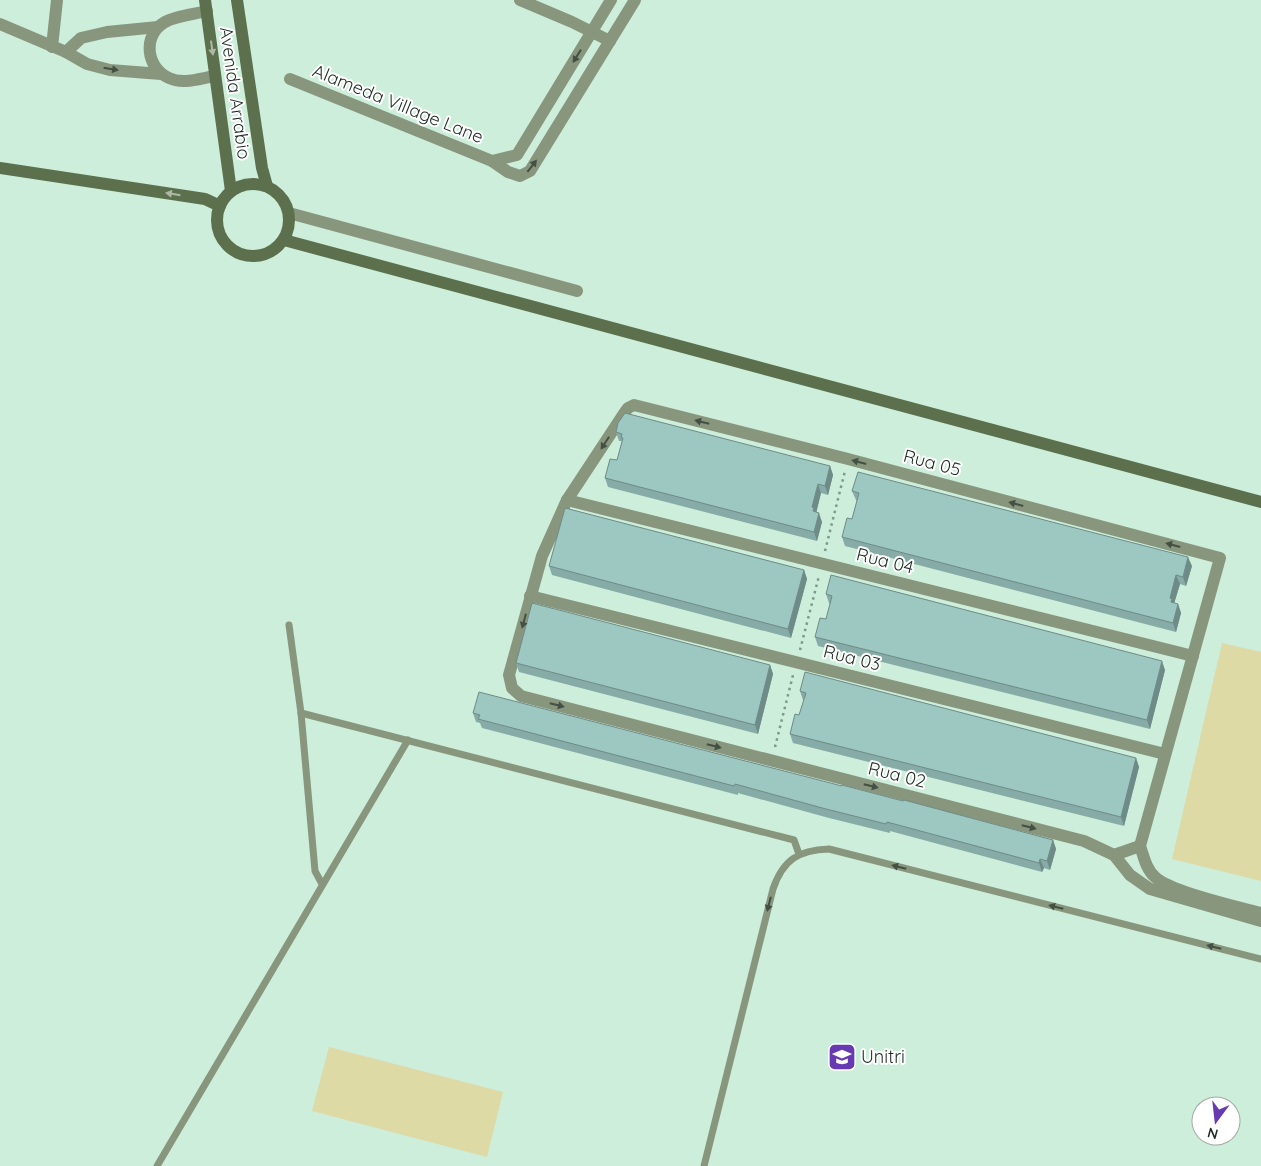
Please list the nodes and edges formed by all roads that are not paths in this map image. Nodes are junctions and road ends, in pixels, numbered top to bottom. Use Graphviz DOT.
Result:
graph roads {
  1 [pos="57,0"];
  2 [pos="237,0"];
  3 [pos="520,0"];
  4 [pos="611,0"];
  5 [pos="635,0"];
  6 [pos="206,6"];
  7 [pos="0,24"];
  8 [pos="158,27"];
  9 [pos="591,33"];
  10 [pos="610,42"];
  11 [pos="52,47"];
  12 [pos="66,52"];
  13 [pos="161,74"];
  14 [pos="215,76"];
  15 [pos="290,79"];
  16 [pos="492,161"];
  17 [pos="0,168"];
  18 [pos="267,186"];
  19 [pos="231,191"];
  20 [pos="220,206"];
  21 [pos="289,213"];
  22 [pos="284,240"];
  23 [pos="577,291"];
  24 [pos="568,500"];
  25 [pos="1261,502"];
  26 [pos="530,596"];
  27 [pos="289,625"];
  28 [pos="1193,656"];
  29 [pos="301,713"];
  30 [pos="408,740"];
  31 [pos="1165,754"];
  32 [pos="1140,846"];
  33 [pos="799,854"];
  34 [pos="1114,855"];
  35 [pos="1146,864"];
  36 [pos="1130,875"];
  37 [pos="322,884"];
  38 [pos="1261,913"];
  39 [pos="1261,921"];
  40 [pos="1261,959"];
  41 [pos="157,1166"];
  42 [pos="704,1166"];
  1 -- 11 [label="street"];
  2 -- 18 [label="street, Avenida Arrabio"];
  3 -- 9 [label="street"];
  4 -- 9 [label="street"];
  5 -- 10 [label="street"];
  6 -- 8 [label="street"];
  6 -- 14 [label="street, Avenida Arrabio, one-way"];
  7 -- 11 [label="street"];
  8 -- 12 [label="street"];
  8 -- 13 [label="street"];
  9 -- 10 [label="street"];
  9 -- 16 [label="street, one-way"];
  16 -- 10 [label="street, Alameda Village Lane, one-way"];
  11 -- 12 [label="street"];
  12 -- 13 [label="street, one-way"];
  13 -- 14 [label="street"];
  14 -- 19 [label="street, Avenida Arrabio"];
  15 -- 16 [label="street, Alameda Village Lane"];
  20 -- 17 [label="street, one-way"];
  18 -- 19 [label="street"];
  18 -- 21 [label="street"];
  19 -- 20 [label="street"];
  20 -- 22 [label="street"];
  21 -- 22 [label="street"];
  21 -- 23 [label="street"];
  22 -- 25 [label="street"];
  24 -- 26 [label="street"];
  24 -- 28 [label="street, Rua 04"];
  28 -- 24 [label="street, Rua 05, one-way"];
  26 -- 31 [label="street, Rua 03"];
  26 -- 34 [label="street, Rua 02, one-way"];
  27 -- 29 [label="lane"];
  28 -- 31 [label="street"];
  29 -- 30 [label="lane"];
  29 -- 37 [label="lane"];
  30 -- 33 [label="lane"];
  30 -- 37 [label="lane"];
  31 -- 32 [label="street"];
  32 -- 34 [label="street"];
  32 -- 35 [label="street"];
  40 -- 33 [label="lane, one-way"];
  33 -- 42 [label="lane, one-way"];
  34 -- 36 [label="street, Rua 02"];
  35 -- 36 [label="street"];
  35 -- 38 [label="street"];
  36 -- 39 [label="street, Rua 02"];
  37 -- 41 [label="lane"];
}
